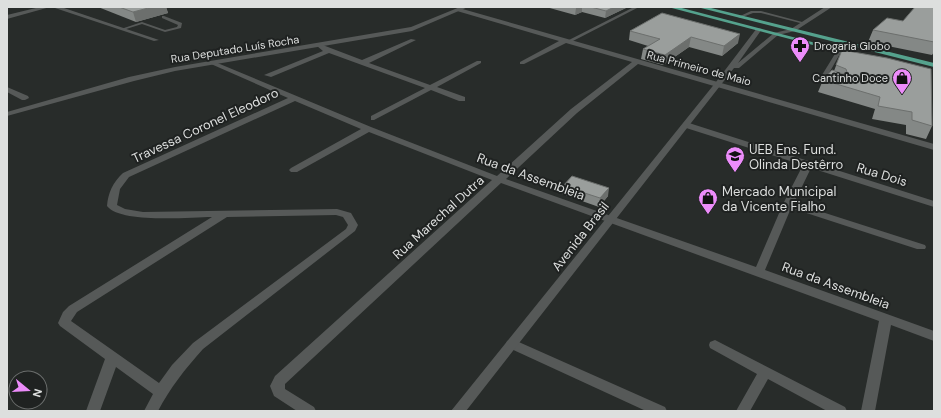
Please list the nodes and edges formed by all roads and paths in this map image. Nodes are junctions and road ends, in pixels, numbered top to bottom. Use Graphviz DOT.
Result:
graph roads {
  1 [pos="48,7"];
  2 [pos="55,7"];
  3 [pos="637,7"];
  4 [pos="671,7"];
  5 [pos="700,7"];
  6 [pos="829,7"];
  7 [pos="462,8"];
  8 [pos="7,17"];
  9 [pos="163,17"];
  10 [pos="740,17"];
  11 [pos="804,23"];
  12 [pos="770,25"];
  13 [pos="123,29"];
  14 [pos="759,29"];
  15 [pos="793,30"];
  16 [pos="776,34"];
  17 [pos="156,40"];
  18 [pos="413,40"];
  19 [pos="565,42"];
  20 [pos="320,46"];
  21 [pos="840,50"];
  22 [pos="328,51"];
  23 [pos="862,56"];
  24 [pos="479,62"];
  25 [pos="636,62"];
  26 [pos="213,63"];
  27 [pos="362,63"];
  28 [pos="522,63"];
  29 [pos="934,65"];
  30 [pos="268,75"];
  31 [pos="721,81"];
  32 [pos="839,83"];
  33 [pos="431,87"];
  34 [pos="7,89"];
  35 [pos="25,98"];
  36 [pos="294,98"];
  37 [pos="462,98"];
  38 [pos="7,114"];
  39 [pos="374,118"];
  40 [pos="686,125"];
  41 [pos="368,129"];
  42 [pos="934,147"];
  43 [pos="808,164"];
  44 [pos="294,170"];
  45 [pos="500,180"];
  46 [pos="788,204"];
  47 [pos="934,204"];
  48 [pos="224,214"];
  49 [pos="611,219"];
  50 [pos="921,247"];
  51 [pos="759,272"];
  52 [pos="886,318"];
  53 [pos="934,336"];
  54 [pos="512,344"];
  55 [pos="715,345"];
  56 [pos="112,358"];
  57 [pos="765,372"];
  58 [pos="161,392"];
  59 [pos="93,411"];
  60 [pos="151,411"];
  61 [pos="309,411"];
  62 [pos="458,411"];
  63 [pos="660,411"];
  64 [pos="743,411"];
  65 [pos="840,411"];
  66 [pos="868,411"];
  1 -- 8 [label="street"];
  2 -- 13 [label="street"];
  3 -- 19 [label="lane"];
  4 -- 14 [label="main road"];
  5 -- 10 [label="main road"];
  6 -- 11 [label="street"];
  7 -- 19 [label="street, Rua Primeiro de Maio"];
  7 -- 20 [label="street, Rua Deputado Luís Rocha"];
  9 -- 13 [label="lane"];
  10 -- 11 [label="lane"];
  10 -- 12 [label="main road"];
  11 -- 15 [label="street"];
  12 -- 15 [label="main road"];
  12 -- 16 [label="main road"];
  13 -- 17 [label="street"];
  14 -- 16 [label="main road"];
  14 -- 31 [label="street, Avenida Brasil"];
  15 -- 16 [label="street"];
  15 -- 29 [label="main road"];
  16 -- 21 [label="main road"];
  16 -- 31 [label="street, Avenida Brasil"];
  18 -- 27 [label="street"];
  19 -- 25 [label="street, Rua Primeiro de Maio"];
  19 -- 28 [label="street"];
  20 -- 22 [label="street"];
  20 -- 26 [label="street, Rua Deputado Luís Rocha"];
  21 -- 23 [label="main road"];
  21 -- 32 [label="lane"];
  22 -- 27 [label="street"];
  22 -- 30 [label="street"];
  24 -- 33 [label="street"];
  25 -- 31 [label="street, Rua Primeiro de Maio"];
  25 -- 45 [label="street, Rua Marechal Dutra"];
  26 -- 36 [label="street, Rua da Assembleia"];
  26 -- 38 [label="street, Rua Deputado Luís Rocha"];
  27 -- 33 [label="street"];
  31 -- 40 [label="street, Avenida Brasil"];
  31 -- 42 [label="street, Rua Primeiro de Maio"];
  33 -- 37 [label="street"];
  33 -- 39 [label="street"];
  34 -- 35 [label="street"];
  36 -- 41 [label="street, Rua da Assembleia"];
  36 -- 48 [label="street, Travessa Coronel Eleodoro"];
  40 -- 43 [label="street, Rua Dois"];
  40 -- 49 [label="street, Avenida Brasil"];
  41 -- 44 [label="street"];
  41 -- 45 [label="street, Rua da Assembleia"];
  43 -- 46 [label="street"];
  43 -- 47 [label="street, Rua Dois"];
  45 -- 49 [label="street, Rua da Assembleia"];
  45 -- 61 [label="street, Rua Marechal Dutra"];
  46 -- 50 [label="street"];
  46 -- 51 [label="street"];
  48 -- 56 [label="street"];
  48 -- 58 [label="street"];
  49 -- 51 [label="street, Rua da Assembleia"];
  49 -- 54 [label="street, Avenida Brasil"];
  51 -- 52 [label="street, Rua da Assembleia"];
  52 -- 53 [label="street, Rua da Assembleia"];
  52 -- 66 [label="street"];
  54 -- 62 [label="street, Avenida Brasil"];
  54 -- 63 [label="street"];
  55 -- 57 [label="street"];
  56 -- 58 [label="street"];
  56 -- 59 [label="street"];
  57 -- 64 [label="street"];
  57 -- 65 [label="street"];
  58 -- 60 [label="street"];
}
